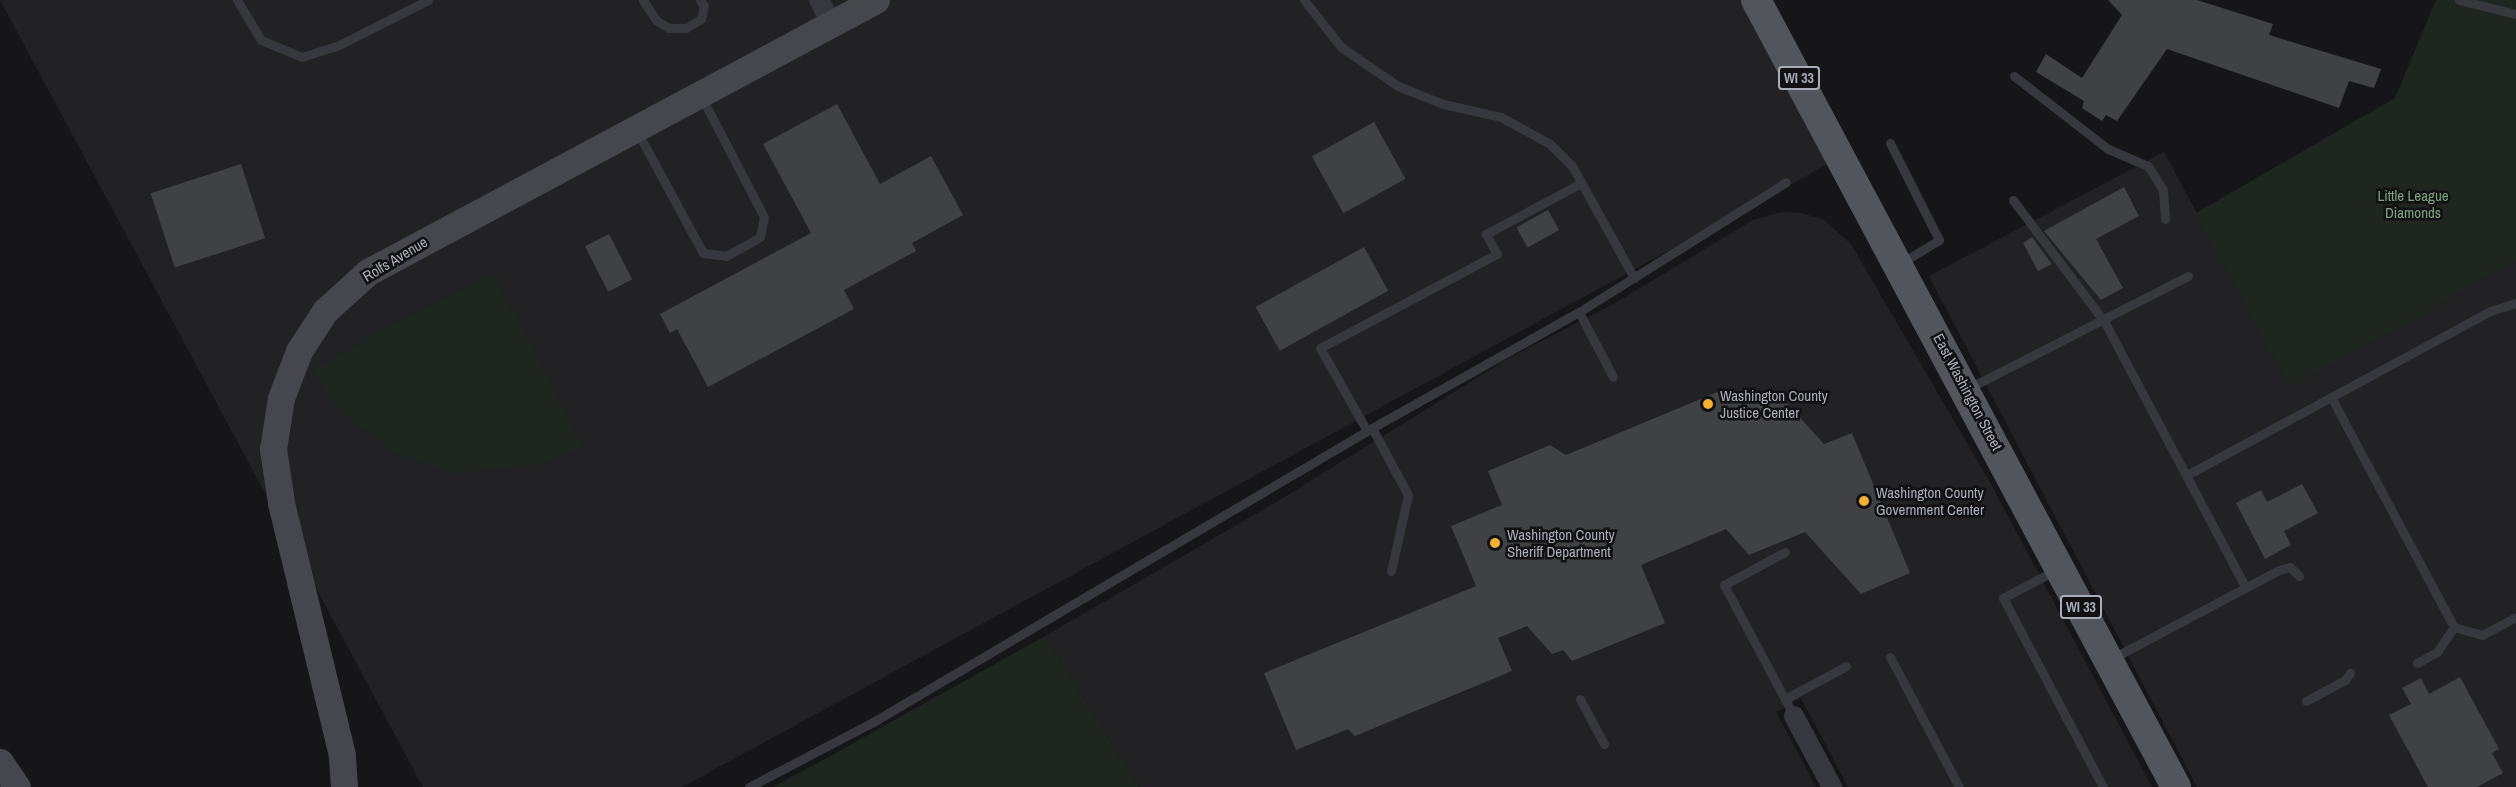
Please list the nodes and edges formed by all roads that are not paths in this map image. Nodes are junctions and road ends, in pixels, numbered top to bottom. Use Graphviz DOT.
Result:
graph roads {
  1 [pos="237,0"];
  2 [pos="428,0"];
  3 [pos="643,0"];
  4 [pos="700,0"];
  5 [pos="819,0"];
  6 [pos="876,0"];
  7 [pos="1304,0"];
  8 [pos="1756,0"];
  9 [pos="2459,0"];
  10 [pos="2516,14"];
  11 [pos="832,24"];
  12 [pos="2014,76"];
  13 [pos="700,94"];
  14 [pos="635,128"];
  15 [pos="1890,143"];
  16 [pos="1786,182"];
  17 [pos="1581,183"];
  18 [pos="2013,200"];
  19 [pos="2165,219"];
  20 [pos="1899,264"];
  21 [pos="2188,276"];
  22 [pos="1634,278"];
  23 [pos="2516,303"];
  24 [pos="1579,312"];
  25 [pos="2104,321"];
  26 [pos="1613,377"];
  27 [pos="1966,389"];
  28 [pos="2331,397"];
  29 [pos="1369,430"];
  30 [pos="2187,476"];
  31 [pos="1785,552"];
  32 [pos="2061,567"];
  33 [pos="1391,571"];
  34 [pos="2299,576"];
  35 [pos="2246,588"];
  36 [pos="2516,617"];
  37 [pos="2454,627"];
  38 [pos="1890,657"];
  39 [pos="2109,660"];
  40 [pos="2416,663"];
  41 [pos="1846,666"];
  42 [pos="2350,673"];
  43 [pos="1580,699"];
  44 [pos="1785,699"];
  45 [pos="2306,701"];
  46 [pos="1794,717"];
  47 [pos="1604,744"];
  48 [pos="0,762"];
  49 [pos="17,787"];
  50 [pos="344,787"];
  51 [pos="749,787"];
  52 [pos="1832,787"];
  53 [pos="1959,787"];
  54 [pos="2103,787"];
  55 [pos="2176,787"];
  1 -- 2 [label="lane"];
  3 -- 4 [label="lane"];
  5 -- 11 [label="street"];
  6 -- 11 [label="street, Rolfs Avenue"];
  7 -- 17 [label="lane"];
  8 -- 20 [label="main road, East Washington Street / WI 33"];
  9 -- 10 [label="lane"];
  11 -- 13 [label="street, Rolfs Avenue"];
  12 -- 19 [label="lane"];
  13 -- 14 [label="street, Rolfs Avenue"];
  13 -- 14 [label="lane"];
  14 -- 50 [label="street, Rolfs Avenue"];
  15 -- 20 [label="lane"];
  16 -- 22 [label="lane"];
  17 -- 22 [label="lane"];
  17 -- 29 [label="lane"];
  18 -- 25 [label="lane"];
  20 -- 27 [label="main road, East Washington Street / WI 33"];
  21 -- 25 [label="lane"];
  22 -- 24 [label="lane"];
  23 -- 28 [label="lane"];
  24 -- 26 [label="lane"];
  24 -- 29 [label="lane"];
  25 -- 27 [label="lane"];
  25 -- 30 [label="lane"];
  27 -- 32 [label="main road, East Washington Street / WI 33"];
  28 -- 30 [label="lane"];
  28 -- 37 [label="lane"];
  29 -- 33 [label="lane"];
  29 -- 51 [label="lane"];
  30 -- 35 [label="lane"];
  31 -- 44 [label="lane"];
  32 -- 39 [label="main road, East Washington Street / WI 33"];
  32 -- 54 [label="lane"];
  34 -- 35 [label="lane"];
  35 -- 39 [label="lane"];
  36 -- 37 [label="lane"];
  37 -- 40 [label="lane"];
  38 -- 53 [label="lane"];
  39 -- 55 [label="main road, East Washington Street / WI 33"];
  41 -- 44 [label="lane"];
  42 -- 45 [label="lane"];
  43 -- 47 [label="lane"];
  44 -- 46 [label="lane"];
  46 -- 52 [label="street"];
  48 -- 49 [label="street"];
}
